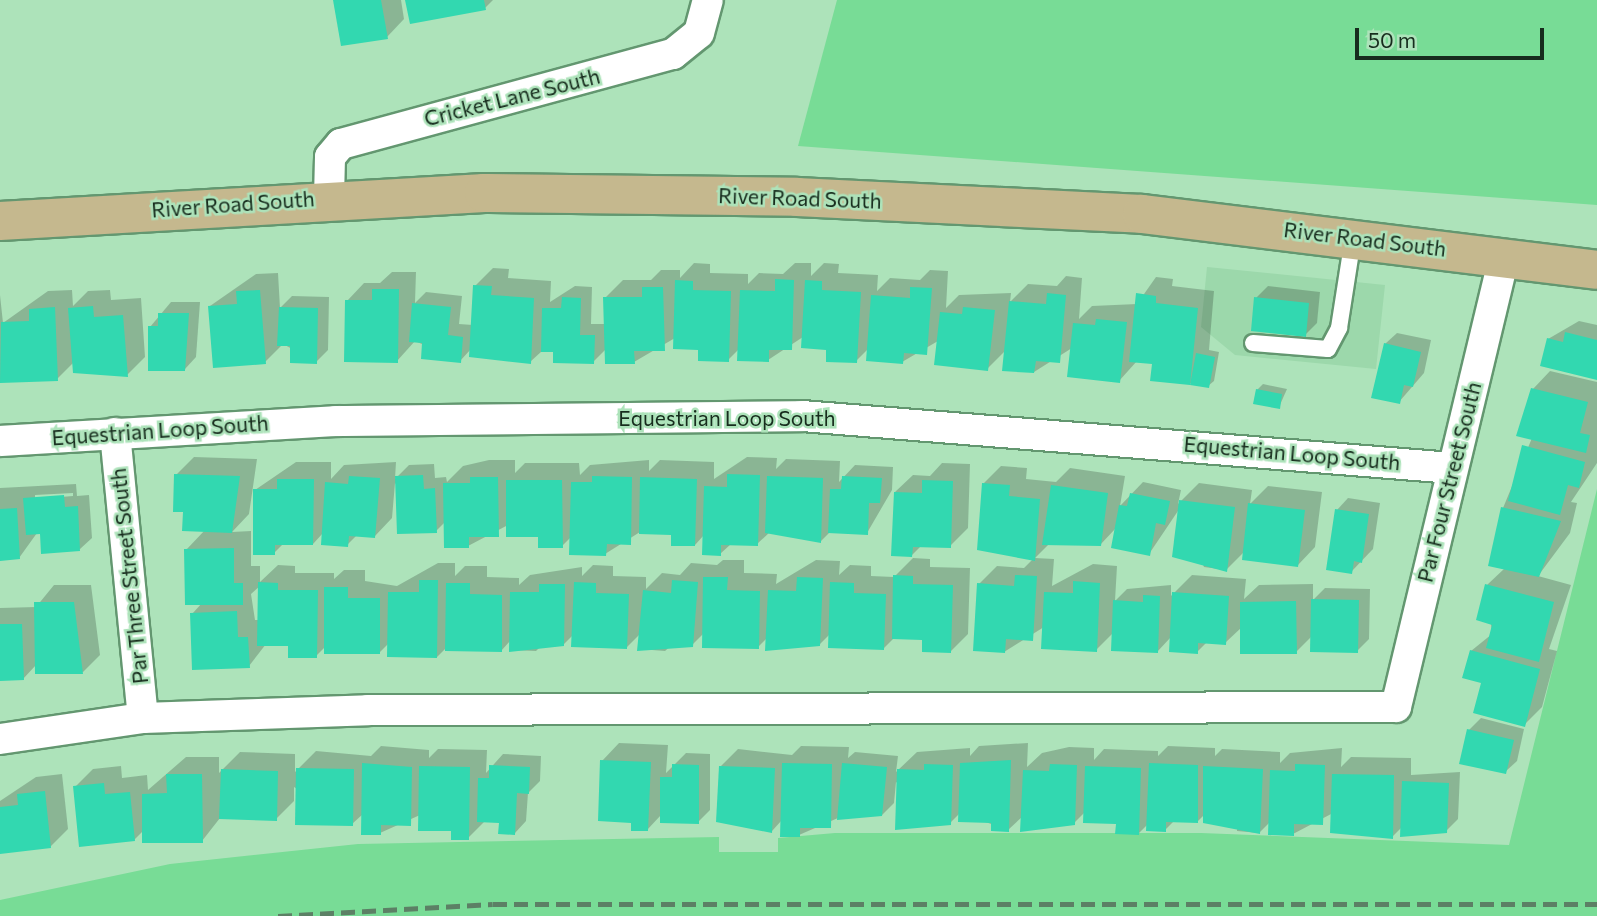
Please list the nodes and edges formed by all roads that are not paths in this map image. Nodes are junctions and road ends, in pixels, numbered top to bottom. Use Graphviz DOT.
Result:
graph roads {
  1 [pos="708,0"];
  2 [pos="329,198"];
  3 [pos="0,221"];
  4 [pos="1353,237"];
  5 [pos="1504,257"];
  6 [pos="1597,270"];
  7 [pos="1253,343"];
  8 [pos="115,433"];
  9 [pos="0,441"];
  10 [pos="1452,468"];
  11 [pos="143,718"];
  12 [pos="0,739"];
  1 -- 2 [label="street, Cricket Lane South"];
  2 -- 3 [label="main road, River Road South"];
  2 -- 4 [label="main road, River Road South"];
  4 -- 5 [label="main road, River Road South"];
  4 -- 7 [label="lane"];
  5 -- 6 [label="main road, River Road South"];
  5 -- 10 [label="street, Par Four Street South"];
  8 -- 9 [label="street, Equestrian Loop South"];
  8 -- 10 [label="street, Equestrian Loop South"];
  8 -- 11 [label="street, Par Three Street South"];
  10 -- 11 [label="street, Par Four Street South"];
  11 -- 12 [label="street"];
}
